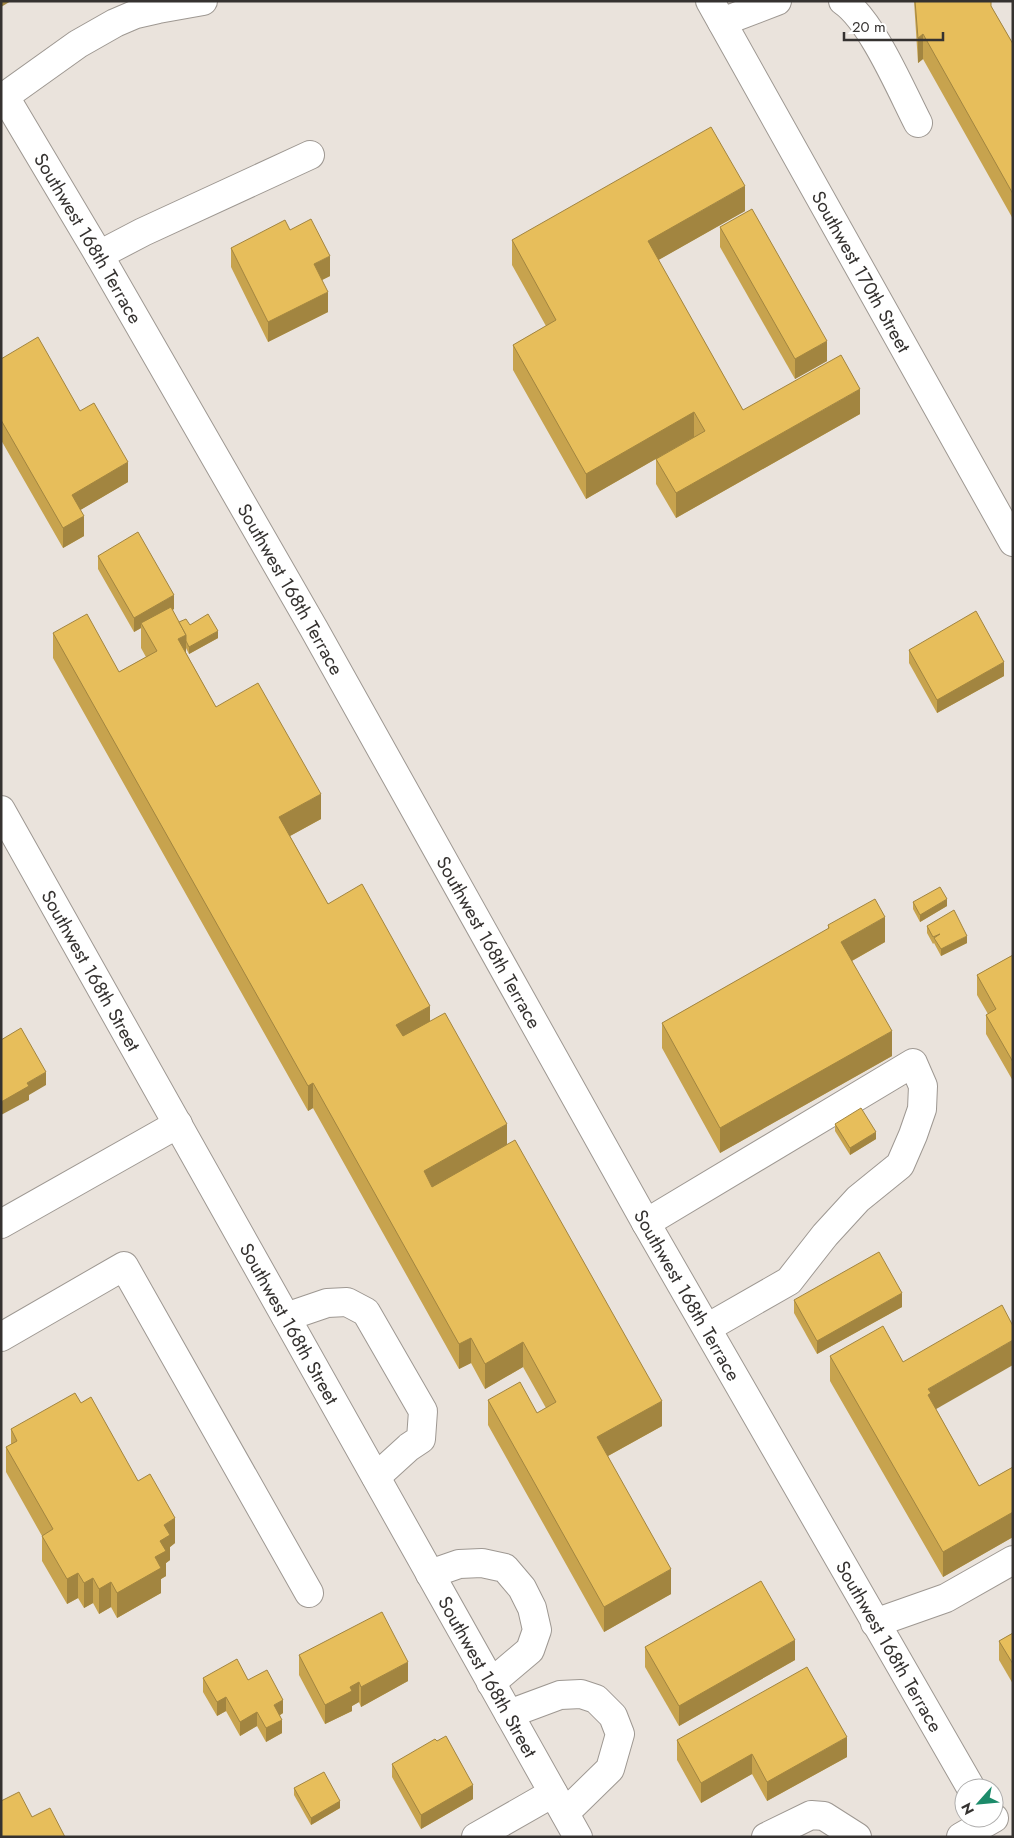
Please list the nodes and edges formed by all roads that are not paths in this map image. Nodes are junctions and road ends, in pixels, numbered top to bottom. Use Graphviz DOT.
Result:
graph roads {
  1 [pos="203,1"];
  2 [pos="776,1"];
  3 [pos="843,1"];
  4 [pos="716,12"];
  5 [pos="3,98"];
  6 [pos="918,123"];
  7 [pos="310,155"];
  8 [pos="99,255"];
  9 [pos="1009,528"];
  10 [pos="1,810"];
  11 [pos="178,1124"];
  12 [pos="646,1223"];
  13 [pos="1,1224"];
  14 [pos="286,1317"];
  15 [pos="707,1328"];
  16 [pos="1,1337"];
  17 [pos="376,1477"];
  18 [pos="1013,1560"];
  19 [pos="430,1574"];
  20 [pos="309,1593"];
  21 [pos="875,1623"];
  22 [pos="491,1682"];
  23 [pos="509,1714"];
  24 [pos="965,1778"];
  25 [pos="559,1803"];
  26 [pos="976,1828"];
  27 [pos="476,1837"];
  28 [pos="578,1837"];
  29 [pos="766,1837"];
  30 [pos="857,1837"];
  31 [pos="961,1837"];
  1 -- 5 [label="street"];
  2 -- 4 [label="street"];
  3 -- 6 [label="street"];
  4 -- 9 [label="street, Southwest 170th Street"];
  5 -- 8 [label="street, Southwest 168th Terrace"];
  7 -- 8 [label="street"];
  8 -- 12 [label="street, Southwest 168th Terrace"];
  10 -- 11 [label="street, Southwest 168th Street"];
  11 -- 13 [label="street"];
  11 -- 14 [label="street, Southwest 168th Street"];
  12 -- 15 [label="street, Southwest 168th Terrace"];
  12 -- 15 [label="street"];
  14 -- 17 [label="street, Southwest 168th Street"];
  14 -- 17 [label="street"];
  15 -- 21 [label="street, Southwest 168th Terrace"];
  16 -- 20 [label="street"];
  17 -- 19 [label="street, Southwest 168th Street"];
  18 -- 21 [label="street"];
  19 -- 22 [label="street, Southwest 168th Street"];
  19 -- 22 [label="street"];
  21 -- 24 [label="street, Southwest 168th Terrace"];
  22 -- 23 [label="street, Southwest 168th Street"];
  23 -- 25 [label="street, Southwest 168th Street"];
  23 -- 25 [label="street"];
  25 -- 27 [label="street"];
  25 -- 28 [label="street, Southwest 168th Street"];
  26 -- 31 [label="street"];
  29 -- 30 [label="street"];
}
